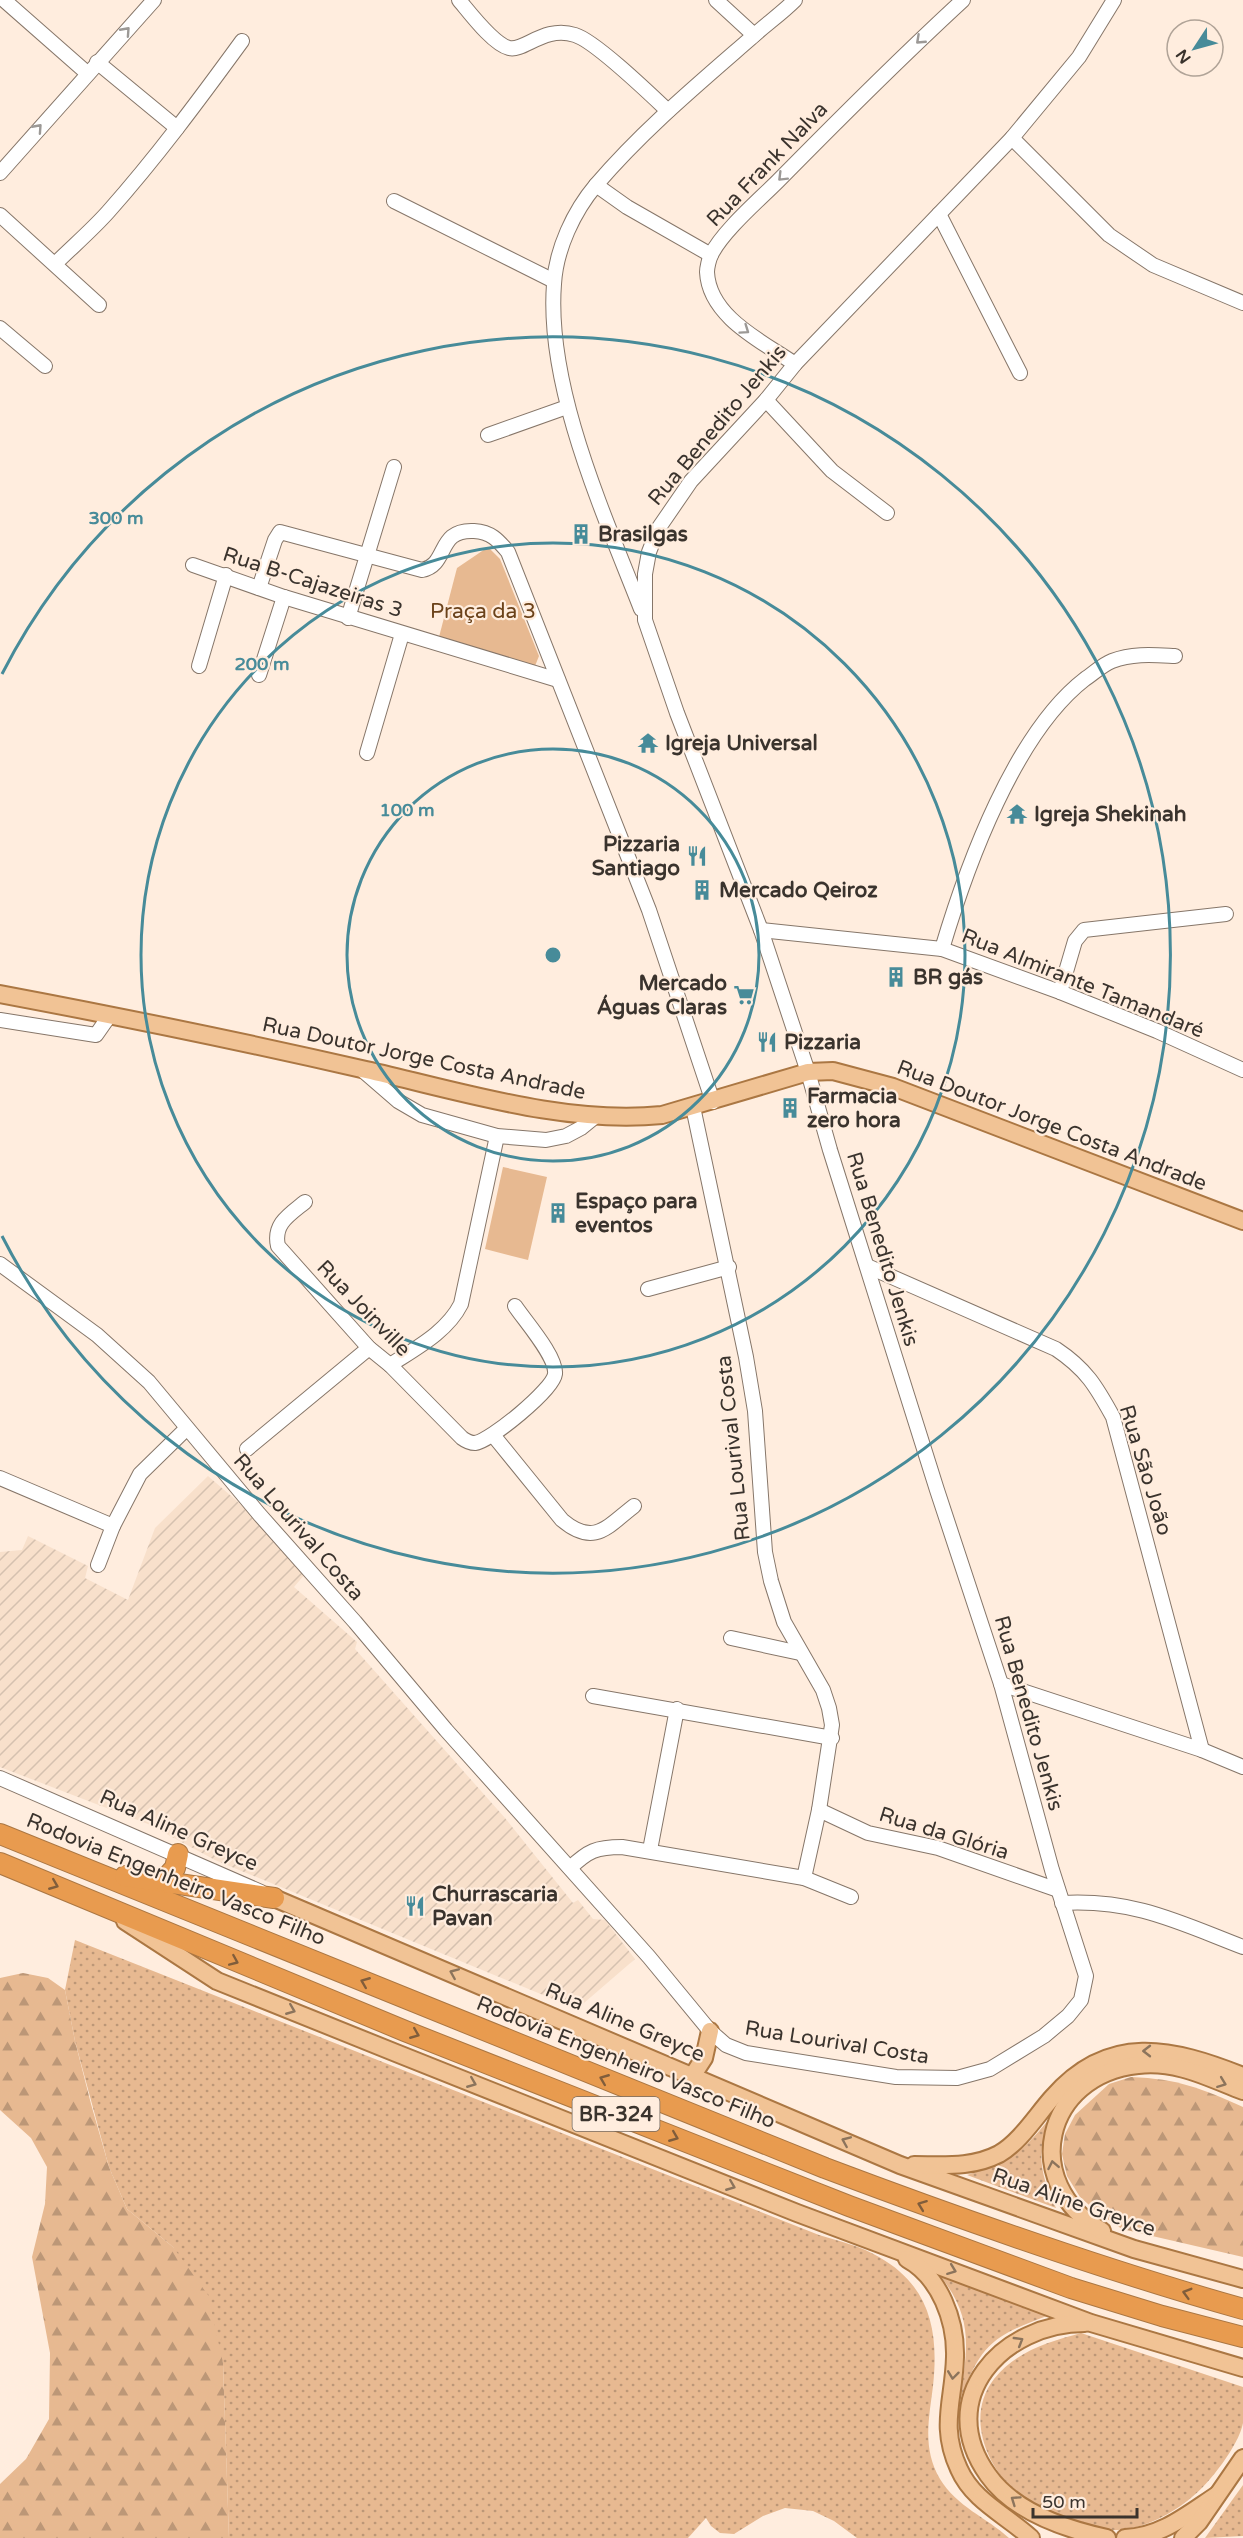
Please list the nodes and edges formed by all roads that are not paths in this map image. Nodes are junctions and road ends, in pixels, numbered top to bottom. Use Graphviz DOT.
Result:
graph roads {
  1 [pos="4,0"];
  2 [pos="154,0"];
  3 [pos="459,0"];
  4 [pos="716,0"];
  5 [pos="795,0"];
  6 [pos="963,0"];
  7 [pos="1114,0"];
  8 [pos="754,35"];
  9 [pos="242,41"];
  10 [pos="97,62"];
  11 [pos="87,73"];
  12 [pos="668,111"];
  13 [pos="177,128"];
  14 [pos="1012,138"];
  15 [pos="0,173"];
  16 [pos="596,185"];
  17 [pos="394,201"];
  18 [pos="939,214"];
  19 [pos="0,215"];
  20 [pos="711,255"];
  21 [pos="55,264"];
  22 [pos="554,281"];
  23 [pos="1243,303"];
  24 [pos="99,305"];
  25 [pos="0,328"];
  26 [pos="795,364"];
  27 [pos="45,366"];
  28 [pos="1020,373"];
  29 [pos="766,400"];
  30 [pos="567,407"];
  31 [pos="488,435"];
  32 [pos="394,467"];
  33 [pos="887,513"];
  34 [pos="368,555"];
  35 [pos="193,565"];
  36 [pos="226,575"];
  37 [pos="259,588"];
  38 [pos="284,597"];
  39 [pos="348,618"];
  40 [pos="645,620"];
  41 [pos="402,634"];
  42 [pos="1175,656"];
  43 [pos="199,666"];
  44 [pos="259,675"];
  45 [pos="558,680"];
  46 [pos="368,753"];
  47 [pos="1226,914"];
  48 [pos="761,930"];
  49 [pos="942,950"];
  50 [pos="1059,992"];
  51 [pos="0,994"];
  52 [pos="110,1015"];
  53 [pos="0,1020"];
  54 [pos="361,1068"];
  55 [pos="1243,1070"];
  56 [pos="808,1072"];
  57 [pos="713,1101"];
  58 [pos="693,1107"];
  59 [pos="597,1115"];
  60 [pos="497,1136"];
  61 [pos="305,1202"];
  62 [pos="1243,1221"];
  63 [pos="0,1264"];
  64 [pos="867,1266"];
  65 [pos="729,1267"];
  66 [pos="648,1289"];
  67 [pos="515,1306"];
  68 [pos="369,1348"];
  69 [pos="390,1365"];
  70 [pos="186,1429"];
  71 [pos="493,1435"];
  72 [pos="247,1449"];
  73 [pos="0,1478"];
  74 [pos="634,1506"];
  75 [pos="113,1526"];
  76 [pos="98,1565"];
  77 [pos="731,1638"];
  78 [pos="800,1653"];
  79 [pos="1001,1684"];
  80 [pos="593,1696"];
  81 [pos="677,1709"];
  82 [pos="832,1738"];
  83 [pos="1202,1750"];
  84 [pos="1243,1767"];
  85 [pos="0,1778"];
  86 [pos="819,1810"];
  87 [pos="0,1834"];
  88 [pos="650,1851"];
  89 [pos="178,1854"];
  90 [pos="0,1863"];
  91 [pos="570,1868"];
  92 [pos="93,1870"];
  93 [pos="804,1878"];
  94 [pos="163,1881"];
  95 [pos="1060,1896"];
  96 [pos="851,1897"];
  97 [pos="274,1898"];
  98 [pos="94,1901"];
  99 [pos="1072,1932"];
  100 [pos="1243,1947"];
  101 [pos="710,2031"];
  102 [pos="693,2075"];
  103 [pos="1243,2076"];
  104 [pos="1243,2091"];
  105 [pos="900,2165"];
  106 [pos="880,2243"];
  107 [pos="1134,2249"];
  108 [pos="1243,2279"];
  109 [pos="1243,2309"];
  110 [pos="1091,2323"];
  111 [pos="1243,2337"];
  112 [pos="1243,2368"];
  113 [pos="1243,2458"];
  114 [pos="1217,2495"];
  115 [pos="1199,2522"];
  116 [pos="1031,2538"];
  117 [pos="1107,2538"];
  118 [pos="1125,2538"];
  119 [pos="1183,2538"];
  120 [pos="1191,2538"];
  1 -- 11 [label="street"];
  10 -- 2 [label="street, one-way"];
  3 -- 12 [label="street"];
  4 -- 8 [label="street"];
  5 -- 8 [label="street"];
  6 -- 20 [label="street, Rua Frank Nalva, one-way"];
  7 -- 14 [label="street, Rua Benedito Jenkis"];
  8 -- 12 [label="street"];
  9 -- 13 [label="street"];
  10 -- 11 [label="street"];
  10 -- 13 [label="street"];
  15 -- 11 [label="street, one-way"];
  12 -- 16 [label="street"];
  13 -- 21 [label="street"];
  14 -- 18 [label="street, Rua Benedito Jenkis"];
  14 -- 23 [label="street"];
  16 -- 20 [label="street"];
  16 -- 22 [label="street"];
  17 -- 22 [label="street"];
  18 -- 26 [label="street, Rua Benedito Jenkis"];
  18 -- 28 [label="street"];
  19 -- 21 [label="street"];
  20 -- 26 [label="street, Rua Frank Nalva, one-way"];
  21 -- 24 [label="street"];
  22 -- 30 [label="street"];
  25 -- 27 [label="street"];
  26 -- 29 [label="street, Rua Benedito Jenkis"];
  29 -- 33 [label="street"];
  29 -- 40 [label="street, Rua Benedito Jenkis"];
  30 -- 31 [label="street"];
  30 -- 40 [label="street"];
  32 -- 34 [label="street"];
  34 -- 37 [label="street"];
  34 -- 39 [label="street"];
  34 -- 45 [label="street"];
  35 -- 36 [label="street, Rua B-Cajazeiras 3"];
  36 -- 37 [label="street, Rua B-Cajazeiras 3"];
  36 -- 43 [label="street"];
  37 -- 38 [label="street, Rua B-Cajazeiras 3"];
  38 -- 39 [label="street, Rua B-Cajazeiras 3"];
  38 -- 44 [label="street"];
  39 -- 41 [label="street, Rua B-Cajazeiras 3"];
  40 -- 48 [label="street, Rua Benedito Jenkis"];
  41 -- 45 [label="street, Rua B-Cajazeiras 3"];
  41 -- 46 [label="street"];
  42 -- 49 [label="street"];
  45 -- 57 [label="street"];
  47 -- 50 [label="street"];
  48 -- 49 [label="street, Rua Almirante Tamandaré"];
  48 -- 56 [label="street, Rua Benedito Jenkis"];
  49 -- 50 [label="street, Rua Almirante Tamandaré"];
  50 -- 55 [label="street, Rua Almirante Tamandaré"];
  51 -- 52 [label="main road, Rua Doutor Jorge Costa Andrade"];
  52 -- 53 [label="street"];
  52 -- 54 [label="main road, Rua Doutor Jorge Costa Andrade"];
  54 -- 59 [label="main road, Rua Doutor Jorge Costa Andrade"];
  54 -- 60 [label="street"];
  56 -- 57 [label="main road, Rua Doutor Jorge Costa Andrade"];
  56 -- 62 [label="main road, Rua Doutor Jorge Costa Andrade"];
  56 -- 64 [label="street, Rua Benedito Jenkis"];
  57 -- 58 [label="main road, Rua Doutor Jorge Costa Andrade"];
  58 -- 59 [label="main road, Rua Doutor Jorge Costa Andrade"];
  58 -- 65 [label="street, Rua Lourival Costa"];
  59 -- 60 [label="street"];
  60 -- 69 [label="street"];
  61 -- 68 [label="street, Rua Joinville"];
  63 -- 70 [label="street, Rua Lourival Costa"];
  64 -- 79 [label="street, Rua Benedito Jenkis"];
  64 -- 83 [label="street, Rua São João"];
  65 -- 66 [label="street"];
  65 -- 78 [label="street, Rua Lourival Costa"];
  67 -- 71 [label="street"];
  68 -- 69 [label="street, Rua Joinville"];
  68 -- 72 [label="street"];
  69 -- 71 [label="street, Rua Joinville"];
  70 -- 75 [label="street"];
  70 -- 91 [label="street, Rua Lourival Costa"];
  71 -- 74 [label="street"];
  73 -- 75 [label="street"];
  75 -- 76 [label="street"];
  77 -- 78 [label="street"];
  78 -- 82 [label="street, Rua Lourival Costa"];
  79 -- 83 [label="street"];
  79 -- 95 [label="street, Rua Benedito Jenkis"];
  80 -- 81 [label="street"];
  81 -- 82 [label="street"];
  81 -- 88 [label="street"];
  82 -- 86 [label="street, Rua Lourival Costa"];
  83 -- 84 [label="street"];
  85 -- 89 [label="street, Rua Aline Greyce"];
  86 -- 93 [label="street, Rua Lourival Costa"];
  86 -- 95 [label="street, Rua da Glória"];
  87 -- 92 [label="highway, Rodovia Engenheiro Vasco Filho / BR-324"];
  88 -- 91 [label="street"];
  88 -- 93 [label="street"];
  89 -- 94 [label="highway"];
  89 -- 97 [label="street, Rua Aline Greyce"];
  90 -- 98 [label="highway, BR-324, one-way"];
  91 -- 101 [label="street, Rua Lourival Costa"];
  92 -- 94 [label="highway"];
  109 -- 92 [label="highway, Rodovia Engenheiro Vasco Filho / BR-324, one-way"];
  93 -- 96 [label="street"];
  94 -- 97 [label="highway"];
  95 -- 99 [label="street, Rua Benedito Jenkis"];
  95 -- 100 [label="street, Rua da Glória"];
  102 -- 97 [label="main road, Rua Aline Greyce, one-way"];
  98 -- 106 [label="main road, one-way"];
  98 -- 111 [label="highway, BR-324, one-way"];
  99 -- 101 [label="street, Rua Lourival Costa"];
  101 -- 102 [label="main road"];
  105 -- 102 [label="main road, Rua Aline Greyce, one-way"];
  103 -- 105 [label="main road, one-way"];
  107 -- 104 [label="main road, one-way"];
  105 -- 107 [label="main road, Rua Aline Greyce"];
  106 -- 110 [label="main road, one-way"];
  106 -- 116 [label="main road, one-way"];
  107 -- 108 [label="main road, Rua Aline Greyce"];
  110 -- 112 [label="main road"];
  117 -- 110 [label="main road, one-way"];
  113 -- 114 [label="main road"];
  114 -- 115 [label="main road"];
  114 -- 118 [label="main road"];
  115 -- 119 [label="main road"];
  115 -- 120 [label="main road"];
}
